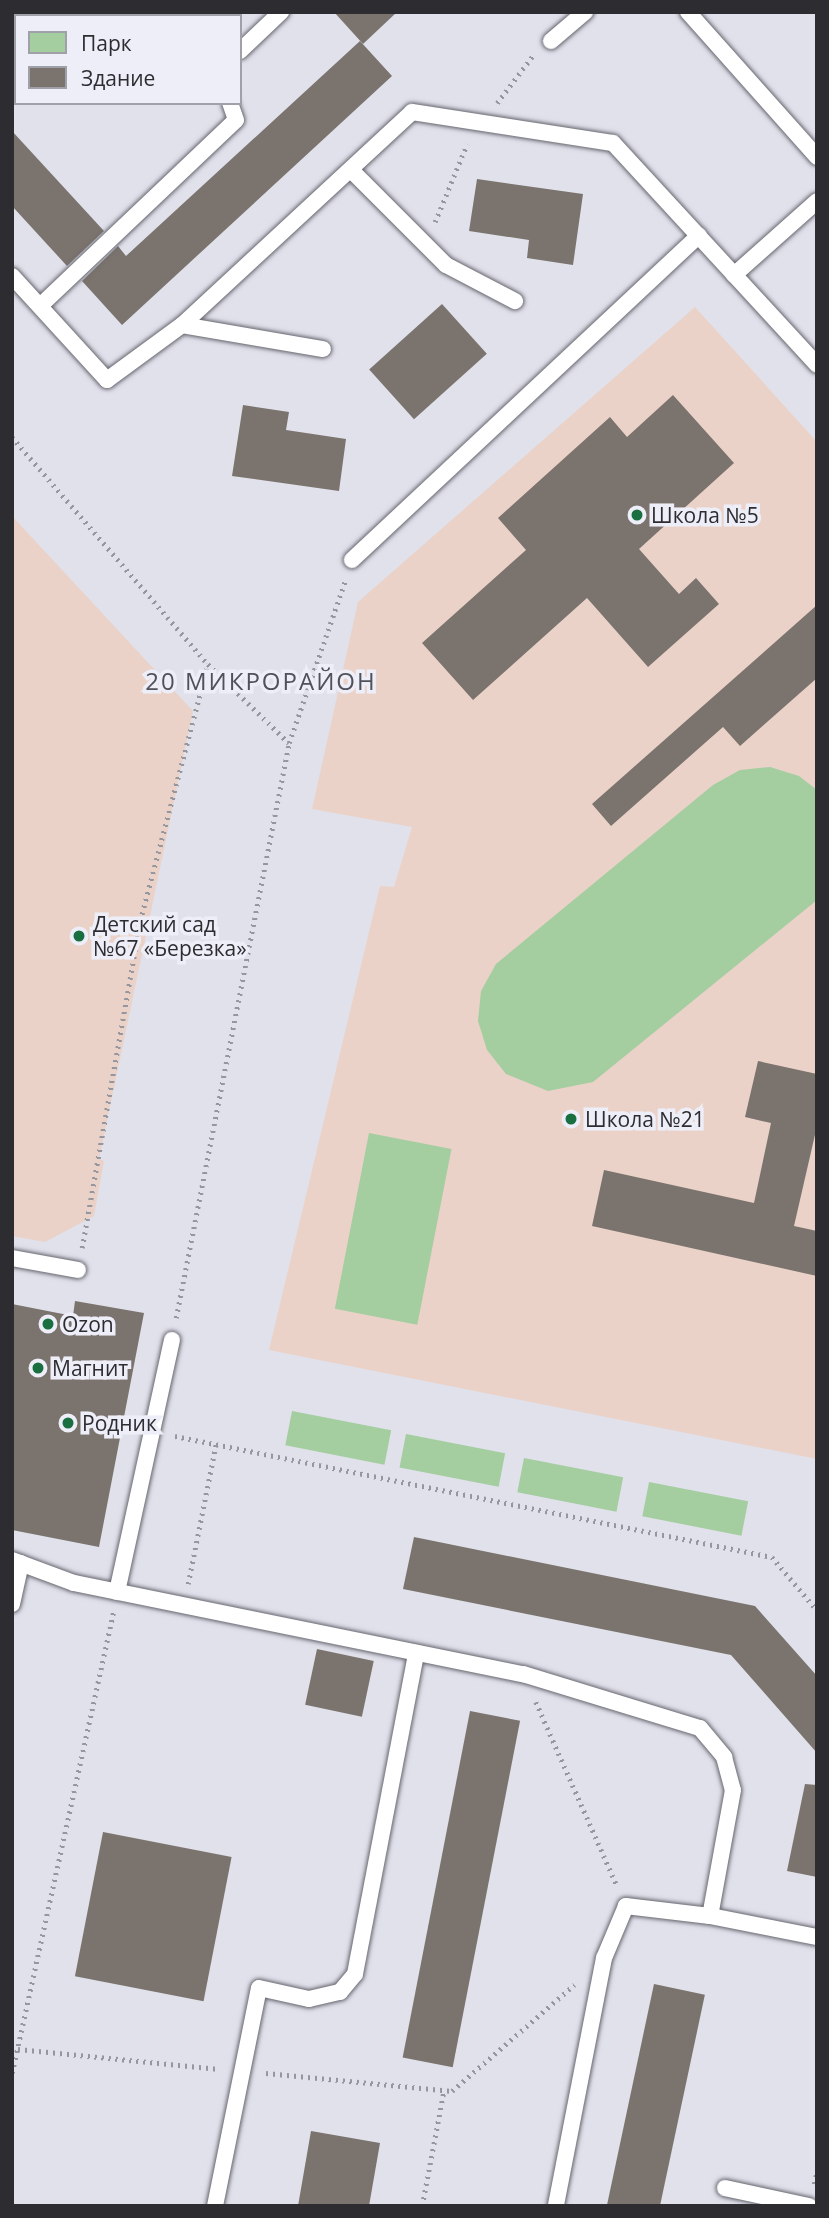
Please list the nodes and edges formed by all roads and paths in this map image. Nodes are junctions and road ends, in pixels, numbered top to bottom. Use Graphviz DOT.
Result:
graph roads {
  1 [pos="281,12"];
  2 [pos="585,12"];
  3 [pos="688,12"];
  4 [pos="551,41"];
  5 [pos="242,49"];
  6 [pos="231,105"];
  7 [pos="817,157"];
  8 [pos="352,171"];
  9 [pos="817,201"];
  10 [pos="699,235"];
  11 [pos="734,275"];
  12 [pos="12,276"];
  13 [pos="515,301"];
  14 [pos="40,306"];
  15 [pos="183,326"];
  16 [pos="323,349"];
  17 [pos="817,365"];
  18 [pos="12,437"];
  19 [pos="352,559"];
  20 [pos="208,664"];
  21 [pos="289,743"];
  22 [pos="12,1258"];
  23 [pos="78,1270"];
  24 [pos="172,1340"];
  25 [pos="153,1431"];
  26 [pos="216,1444"];
  27 [pos="17,1562"];
  28 [pos="117,1592"];
  29 [pos="12,1604"];
  30 [pos="183,1605"];
  31 [pos="817,1610"];
  32 [pos="416,1653"];
  33 [pos="523,1674"];
  34 [pos="626,1906"];
  35 [pos="709,1916"];
  36 [pos="817,1937"];
  37 [pos="604,1958"];
  38 [pos="18,2049"];
  39 [pos="242,2071"];
  40 [pos="12,2073"];
  41 [pos="444,2090"];
  42 [pos="725,2188"];
  43 [pos="215,2206"];
  44 [pos="422,2206"];
  45 [pos="556,2206"];
  46 [pos="809,2206"];
  1 -- 5 [label="lane"];
  2 -- 4 [label="lane"];
  3 -- 7 [label="lane"];
  6 -- 14 [label="lane"];
  8 -- 10 [label="lane"];
  8 -- 13 [label="lane"];
  8 -- 15 [label="lane"];
  9 -- 11 [label="lane"];
  10 -- 11 [label="lane"];
  10 -- 19 [label="lane"];
  11 -- 17 [label="lane"];
  12 -- 14 [label="lane"];
  14 -- 15 [label="lane"];
  15 -- 16 [label="lane"];
  18 -- 20 [label="path"];
  19 -- 21 [label="path"];
  20 -- 21 [label="path"];
  20 -- 23 [label="path"];
  21 -- 24 [label="path"];
  22 -- 23 [label="lane"];
  24 -- 25 [label="lane"];
  25 -- 26 [label="path"];
  25 -- 28 [label="lane"];
  26 -- 30 [label="path"];
  26 -- 31 [label="path"];
  27 -- 28 [label="lane"];
  27 -- 29 [label="lane"];
  28 -- 30 [label="lane"];
  28 -- 38 [label="path"];
  30 -- 32 [label="lane"];
  32 -- 33 [label="lane"];
  32 -- 39 [label="lane"];
  33 -- 34 [label="path"];
  33 -- 35 [label="lane"];
  34 -- 35 [label="lane"];
  34 -- 37 [label="lane"];
  35 -- 36 [label="lane"];
  37 -- 41 [label="path"];
  37 -- 45 [label="lane"];
  38 -- 39 [label="path"];
  38 -- 40 [label="path"];
  39 -- 41 [label="path"];
  39 -- 43 [label="lane"];
  41 -- 44 [label="path"];
  42 -- 46 [label="lane"];
}
